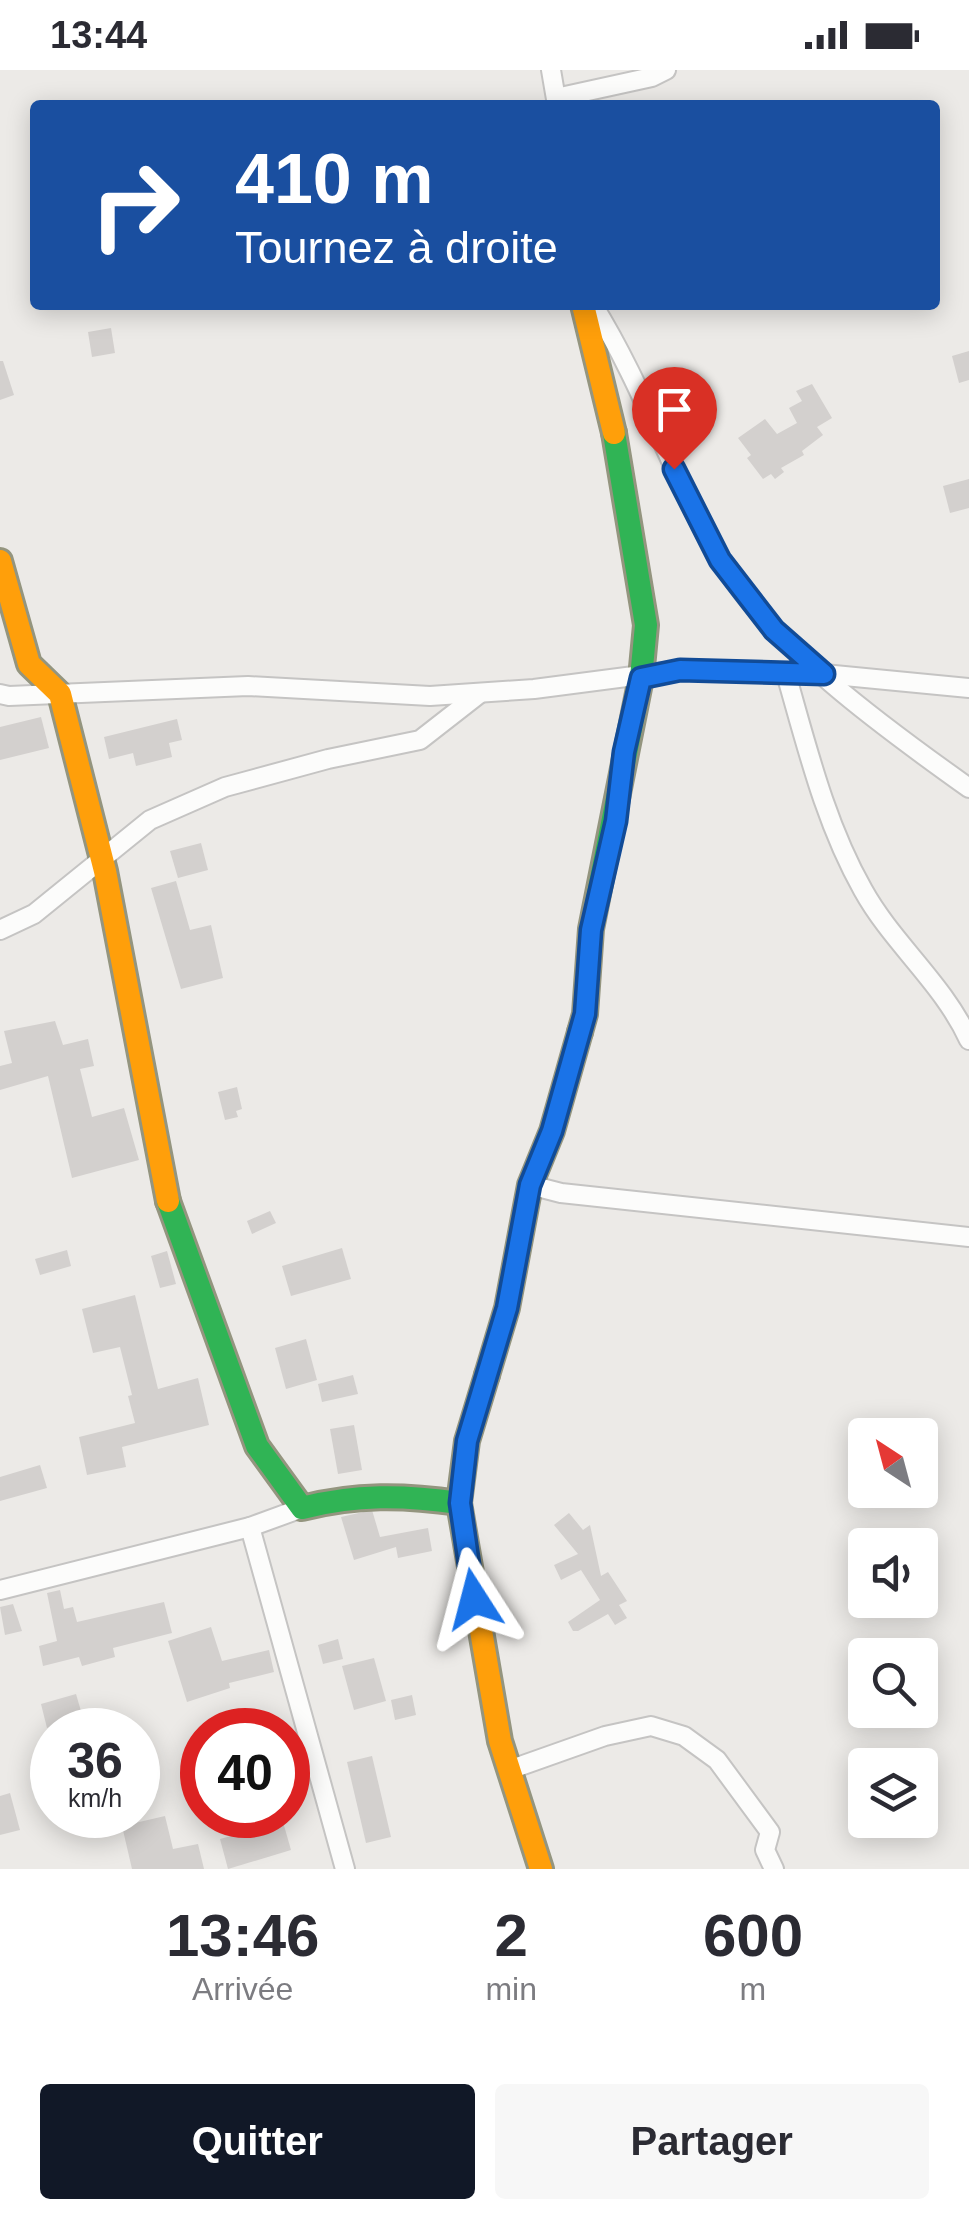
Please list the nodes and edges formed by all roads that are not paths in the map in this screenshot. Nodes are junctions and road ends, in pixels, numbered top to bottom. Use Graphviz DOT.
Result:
graph roads {
  1 [pos="551,70"];
  2 [pos="666,70"];
  3 [pos="556,100"];
  4 [pos="564,100"];
  5 [pos="585,310"];
  6 [pos="596,310"];
  7 [pos="0,561"];
  8 [pos="786,674"];
  9 [pos="824,674"];
  10 [pos="641,678"];
  11 [pos="969,688"];
  12 [pos="480,693"];
  13 [pos="0,694"];
  14 [pos="60,694"];
  15 [pos="969,788"];
  16 [pos="102,860"];
  17 [pos="0,930"];
  18 [pos="969,1040"];
  19 [pos="530,1185"];
  20 [pos="969,1237"];
  21 [pos="460,1503"];
  22 [pos="302,1508"];
  23 [pos="250,1527"];
  24 [pos="0,1590"];
  25 [pos="508,1770"];
  26 [pos="345,1869"];
  27 [pos="541,1869"];
  28 [pos="774,1869"];
  1 -- 3 [label="street"];
  2 -- 4 [label="street"];
  5 -- 10 [label="street"];
  6 -- 9 [label="street"];
  7 -- 14 [label="street"];
  8 -- 9 [label="street"];
  8 -- 10 [label="street"];
  8 -- 18 [label="street"];
  9 -- 11 [label="street"];
  9 -- 15 [label="street"];
  10 -- 12 [label="street"];
  10 -- 19 [label="street"];
  12 -- 14 [label="street"];
  12 -- 16 [label="street"];
  13 -- 14 [label="street"];
  14 -- 16 [label="street"];
  16 -- 17 [label="street"];
  16 -- 22 [label="street"];
  19 -- 20 [label="street"];
  19 -- 21 [label="street"];
  21 -- 22 [label="street"];
  21 -- 25 [label="street"];
  22 -- 23 [label="street"];
  23 -- 24 [label="street"];
  23 -- 26 [label="street"];
  25 -- 27 [label="street"];
  25 -- 28 [label="street"];
}
